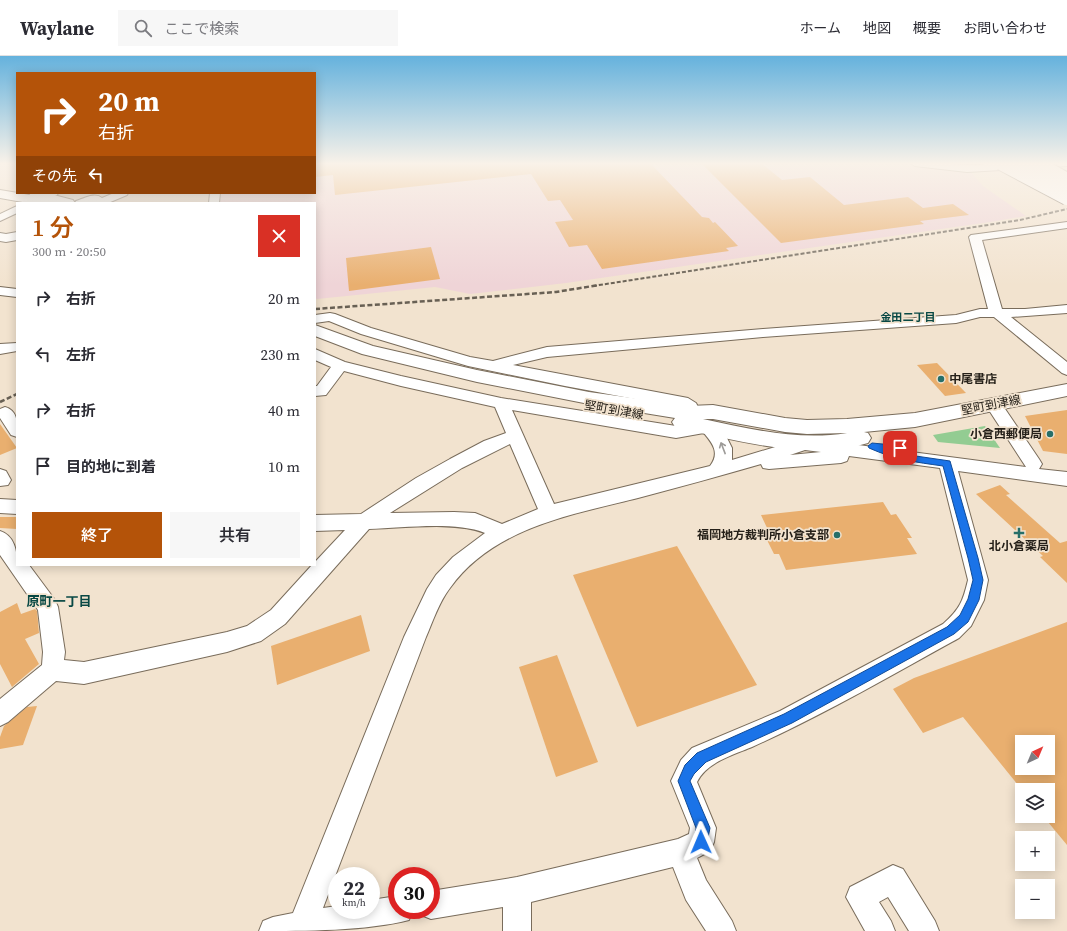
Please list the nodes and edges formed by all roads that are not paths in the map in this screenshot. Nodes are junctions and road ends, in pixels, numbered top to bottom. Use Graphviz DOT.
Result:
graph roads {
  1 [pos="16,210"];
  2 [pos="0,218"];
  3 [pos="1067,225"];
  4 [pos="0,291"];
  5 [pos="16,293"];
  6 [pos="1067,309"];
  7 [pos="996,312"];
  8 [pos="316,320"];
  9 [pos="316,330"];
  10 [pos="316,338"];
  11 [pos="16,347"];
  12 [pos="0,349"];
  13 [pos="316,354"];
  14 [pos="340,365"];
  15 [pos="493,366"];
  16 [pos="1067,370"];
  17 [pos="1067,390"];
  18 [pos="316,391"];
  19 [pos="588,401"];
  20 [pos="501,403"];
  21 [pos="993,404"];
  22 [pos="7,412"];
  23 [pos="689,413"];
  24 [pos="708,427"];
  25 [pos="16,429"];
  26 [pos="788,432"];
  27 [pos="875,432"];
  28 [pos="515,436"];
  29 [pos="832,442"];
  30 [pos="805,448"];
  31 [pos="902,457"];
  32 [pos="947,463"];
  33 [pos="765,464"];
  34 [pos="1033,464"];
  35 [pos="1067,468"];
  36 [pos="716,471"];
  37 [pos="1067,479"];
  38 [pos="0,506"];
  39 [pos="16,507"];
  40 [pos="549,513"];
  41 [pos="316,523"];
  42 [pos="363,523"];
  43 [pos="502,532"];
  44 [pos="0,539"];
  45 [pos="16,563"];
  46 [pos="18,566"];
  47 [pos="52,670"];
  48 [pos="0,714"];
  49 [pos="681,852"];
  50 [pos="517,891"];
  51 [pos="440,904"];
  52 [pos="388,912"];
  53 [pos="301,928"];
  54 [pos="272,931"];
  55 [pos="517,931"];
  56 [pos="722,931"];
  57 [pos="880,931"];
  58 [pos="925,931"];
  1 -- 2 [label="street"];
  3 -- 7 [label="street"];
  4 -- 5 [label="street"];
  6 -- 7 [label="street"];
  7 -- 15 [label="street"];
  7 -- 16 [label="street"];
  8 -- 15 [label="street"];
  9 -- 19 [label="main road, 堅町到津線"];
  10 -- 19 [label="main road, 堅町到津線"];
  11 -- 12 [label="street"];
  13 -- 14 [label="street"];
  14 -- 18 [label="street"];
  14 -- 20 [label="street"];
  15 -- 23 [label="street"];
  17 -- 21 [label="main road, 堅町到津線"];
  19 -- 23 [label="main road, 堅町到津線"];
  19 -- 24 [label="main road, 堅町到津線"];
  20 -- 24 [label="street"];
  20 -- 28 [label="street"];
  21 -- 27 [label="main road, 堅町到津線"];
  21 -- 34 [label="street"];
  22 -- 25 [label="street"];
  23 -- 26 [label="main road"];
  23 -- 27 [label="main road, 堅町到津線"];
  24 -- 30 [label="main road, 堅町到津線"];
  36 -- 24 [label="street, one-way"];
  26 -- 29 [label="main road"];
  26 -- 30 [label="main road"];
  27 -- 29 [label="main road"];
  27 -- 31 [label="street"];
  27 -- 34 [label="street"];
  28 -- 40 [label="street"];
  28 -- 42 [label="street"];
  29 -- 30 [label="main road"];
  29 -- 31 [label="street"];
  30 -- 33 [label="street"];
  30 -- 36 [label="street"];
  31 -- 32 [label="street"];
  31 -- 33 [label="street"];
  32 -- 37 [label="street"];
  32 -- 49 [label="street"];
  33 -- 36 [label="street"];
  34 -- 35 [label="street"];
  36 -- 40 [label="street"];
  38 -- 39 [label="street"];
  40 -- 43 [label="street"];
  41 -- 42 [label="street"];
  42 -- 43 [label="street"];
  42 -- 47 [label="street"];
  43 -- 53 [label="street"];
  44 -- 45 [label="street"];
  46 -- 47 [label="street"];
  47 -- 48 [label="street"];
  49 -- 50 [label="street"];
  49 -- 56 [label="street"];
  50 -- 51 [label="street"];
  50 -- 55 [label="street"];
  52 -- 53 [label="street"];
  53 -- 54 [label="street"];
  57 -- 58 [label="street"];
}
